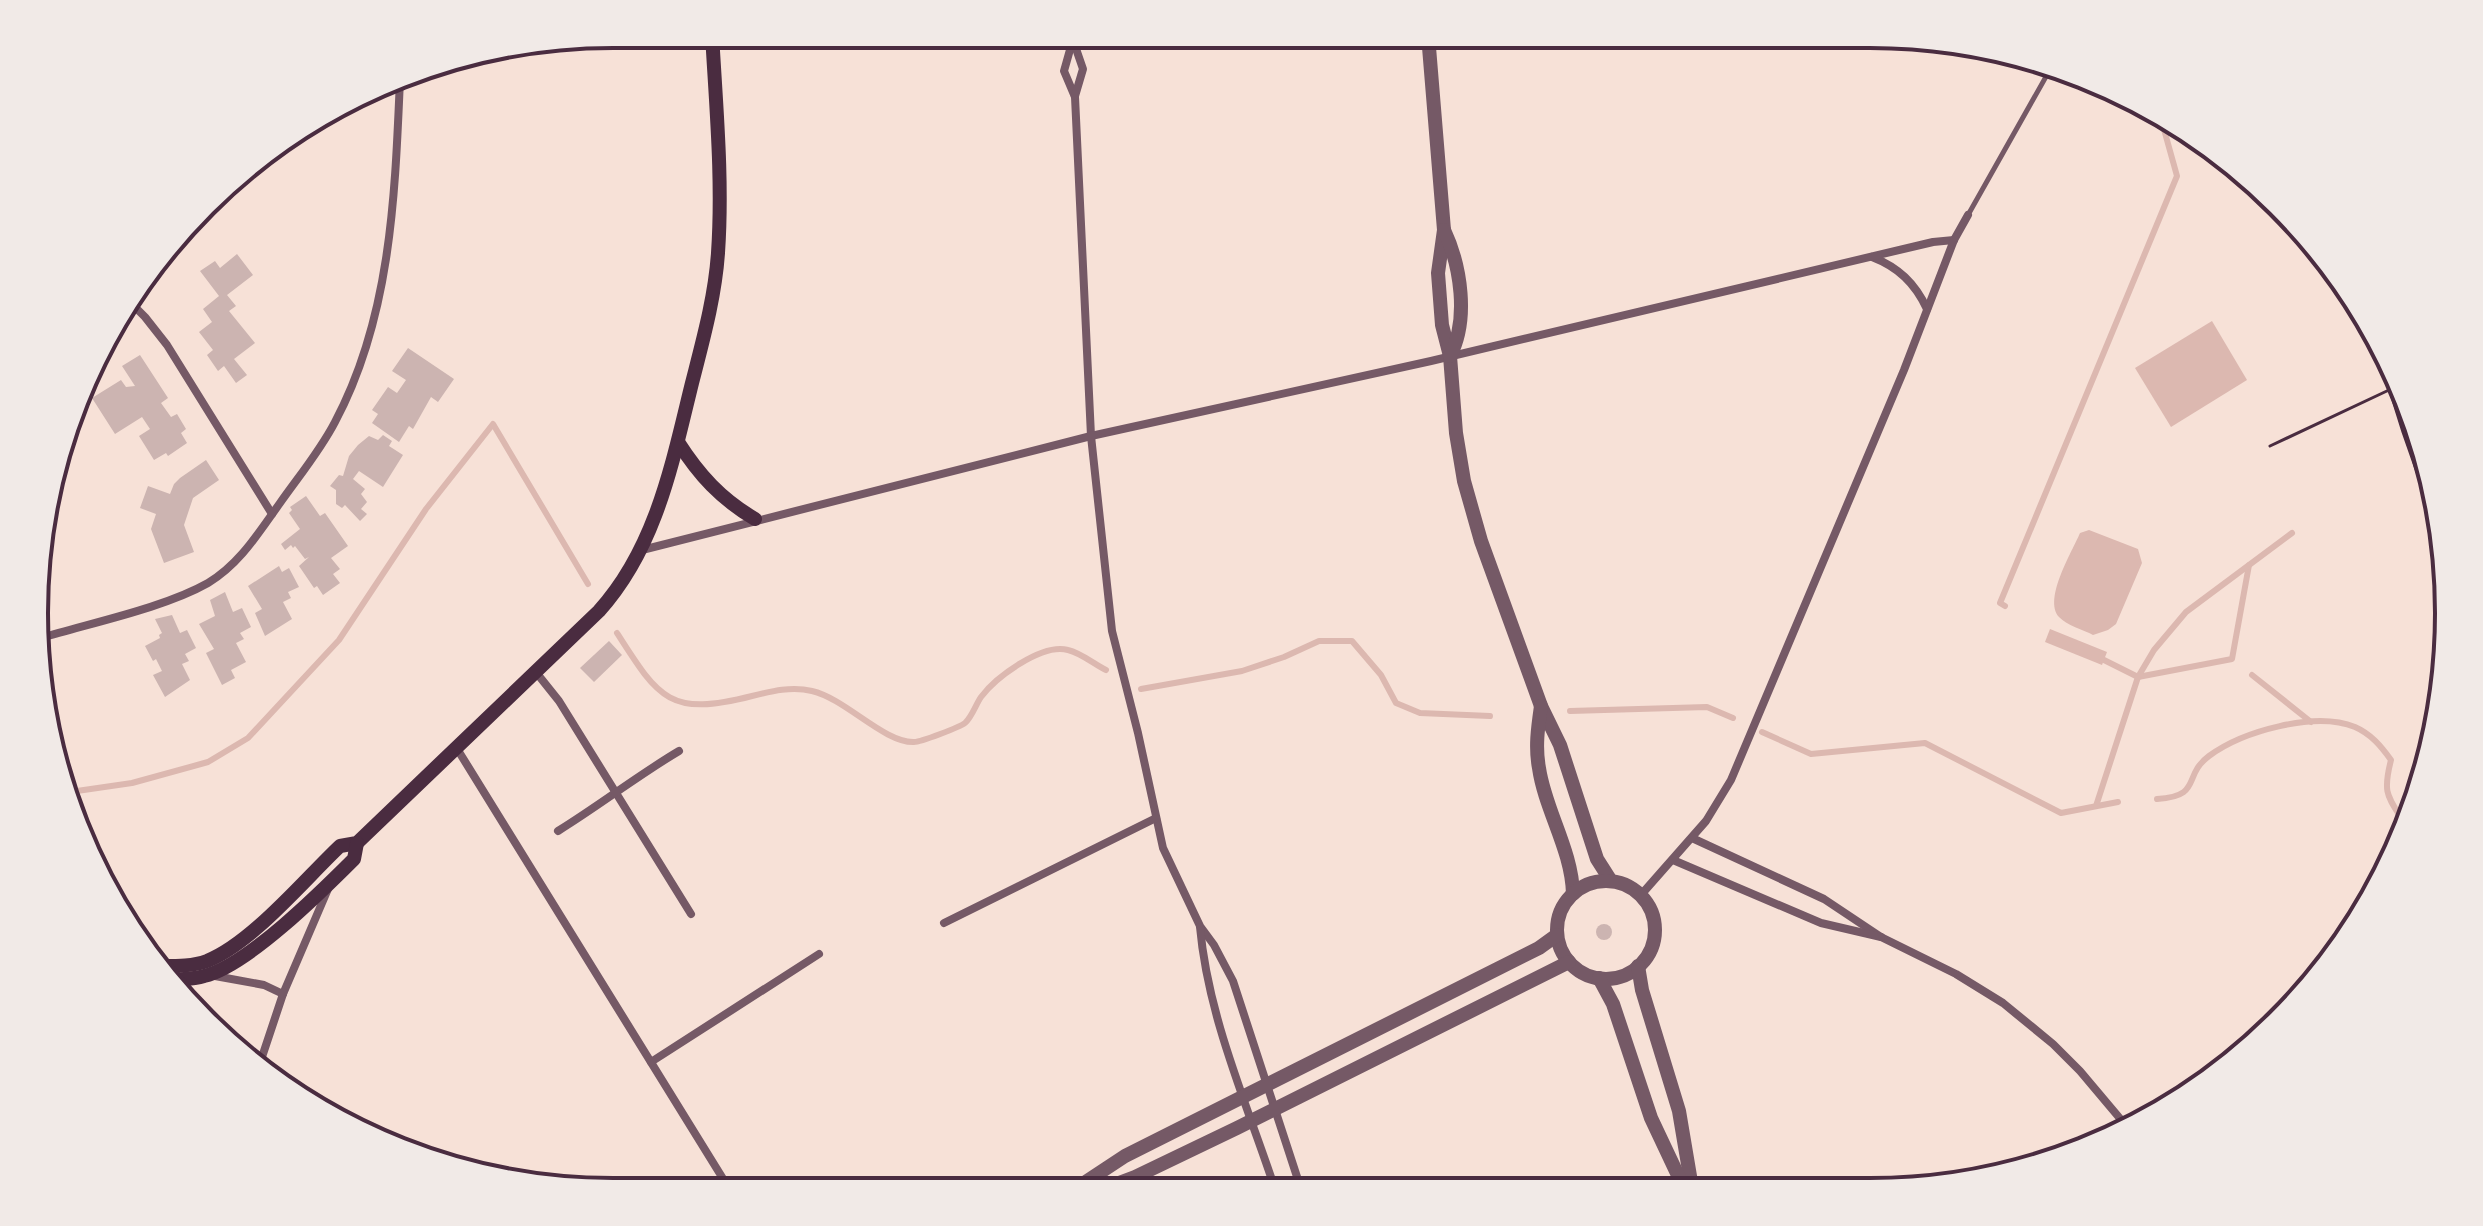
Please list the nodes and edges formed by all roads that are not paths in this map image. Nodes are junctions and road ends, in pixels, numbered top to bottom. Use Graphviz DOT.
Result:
graph roads {
  1 [pos="713,48"];
  2 [pos="1069,48"];
  3 [pos="1076,48"];
  4 [pos="1429,48"];
  5 [pos="2046,76"];
  6 [pos="399,90"];
  7 [pos="1075,97"];
  8 [pos="1968,215"];
  9 [pos="1954,240"];
  10 [pos="1871,256"];
  11 [pos="137,309"];
  12 [pos="1927,309"];
  13 [pos="1450,356"];
  14 [pos="1091,436"];
  15 [pos="678,442"];
  16 [pos="272,514"];
  17 [pos="755,519"];
  18 [pos="642,550"];
  19 [pos="49,636"];
  20 [pos="535,671"];
  21 [pos="1541,706"];
  22 [pos="456,747"];
  23 [pos="679,751"];
  24 [pos="616,793"];
  25 [pos="1156,818"];
  26 [pos="558,831"];
  27 [pos="1692,838"];
  28 [pos="357,843"];
  29 [pos="1673,860"];
  30 [pos="1611,881"];
  31 [pos="330,883"];
  32 [pos="1573,894"];
  33 [pos="1640,896"];
  34 [pos="691,914"];
  35 [pos="944,923"];
  36 [pos="1200,926"];
  37 [pos="1557,935"];
  38 [pos="1881,937"];
  39 [pos="819,954"];
  40 [pos="1569,962"];
  41 [pos="172,966"];
  42 [pos="1638,966"];
  43 [pos="205,976"];
  44 [pos="1599,978"];
  45 [pos="182,979"];
  46 [pos="283,994"];
  47 [pos="1394,1020"];
  48 [pos="1405,1043"];
  49 [pos="262,1056"];
  50 [pos="651,1062"];
  51 [pos="1267,1083"];
  52 [pos="1243,1095"];
  53 [pos="1275,1109"];
  54 [pos="1252,1120"];
  55 [pos="2121,1120"];
  56 [pos="723,1178"];
  57 [pos="1092,1178"];
  58 [pos="1132,1178"];
  59 [pos="1271,1178"];
  60 [pos="1297,1178"];
  61 [pos="1679,1178"];
  62 [pos="1690,1178"];
  1 -- 15 [label="main road"];
  2 -- 7 [label="street"];
  3 -- 7 [label="street"];
  4 -- 13 [label="street"];
  5 -- 8 [label="lane"];
  6 -- 16 [label="street"];
  7 -- 14 [label="street"];
  8 -- 9 [label="street"];
  9 -- 10 [label="street"];
  9 -- 12 [label="street"];
  10 -- 12 [label="street"];
  10 -- 13 [label="street"];
  11 -- 16 [label="street"];
  12 -- 27 [label="street"];
  13 -- 14 [label="street"];
  13 -- 21 [label="street"];
  14 -- 17 [label="street"];
  14 -- 25 [label="street"];
  15 -- 17 [label="main road"];
  15 -- 18 [label="main road"];
  16 -- 19 [label="street"];
  17 -- 18 [label="street"];
  18 -- 20 [label="main road"];
  20 -- 22 [label="main road"];
  20 -- 24 [label="street"];
  21 -- 30 [label="street"];
  21 -- 32 [label="street"];
  22 -- 28 [label="main road"];
  22 -- 50 [label="street"];
  23 -- 24 [label="street"];
  24 -- 26 [label="street"];
  24 -- 34 [label="street"];
  25 -- 35 [label="street"];
  25 -- 36 [label="street"];
  27 -- 29 [label="street"];
  27 -- 38 [label="street"];
  28 -- 31 [label="main road"];
  28 -- 41 [label="main road"];
  29 -- 33 [label="street"];
  29 -- 38 [label="street"];
  30 -- 32 [label="street"];
  30 -- 33 [label="street"];
  31 -- 43 [label="main road"];
  31 -- 46 [label="street"];
  32 -- 37 [label="street"];
  33 -- 42 [label="street"];
  36 -- 51 [label="street"];
  36 -- 52 [label="street"];
  37 -- 40 [label="street"];
  37 -- 47 [label="street"];
  38 -- 55 [label="street"];
  39 -- 50 [label="street"];
  40 -- 44 [label="street"];
  40 -- 48 [label="street"];
  42 -- 44 [label="street"];
  42 -- 62 [label="street"];
  43 -- 45 [label="main road"];
  43 -- 46 [label="street"];
  44 -- 61 [label="street"];
  46 -- 49 [label="street"];
  47 -- 48 [label="street"];
  47 -- 51 [label="street"];
  48 -- 53 [label="street"];
  50 -- 56 [label="street"];
  51 -- 52 [label="street"];
  51 -- 53 [label="street"];
  52 -- 54 [label="street"];
  52 -- 57 [label="street"];
  53 -- 54 [label="street"];
  53 -- 60 [label="street"];
  54 -- 58 [label="street"];
  54 -- 59 [label="street"];
}
